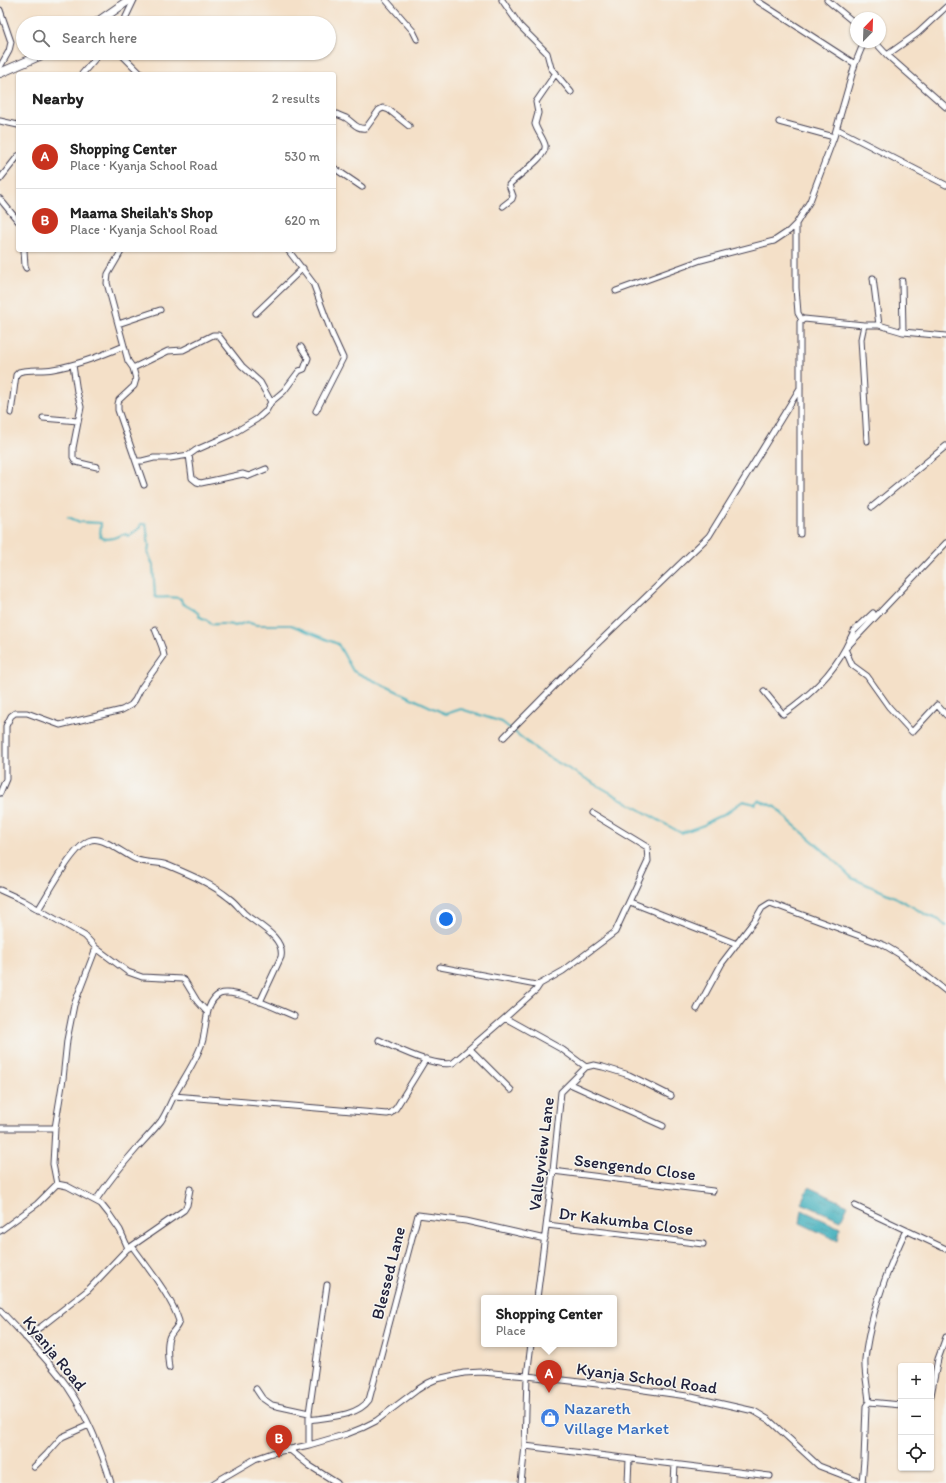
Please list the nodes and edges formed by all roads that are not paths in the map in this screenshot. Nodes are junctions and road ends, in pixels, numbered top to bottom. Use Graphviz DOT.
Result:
graph roads {
  1 [pos="129,0"];
  2 [pos="134,0"];
  3 [pos="386,0"];
  4 [pos="502,0"];
  5 [pos="756,0"];
  6 [pos="827,0"];
  7 [pos="946,7"];
  8 [pos="0,10"];
  9 [pos="106,16"];
  10 [pos="126,16"];
  11 [pos="850,19"];
  12 [pos="417,39"];
  13 [pos="862,48"];
  14 [pos="881,48"];
  15 [pos="887,55"];
  16 [pos="30,60"];
  17 [pos="94,60"];
  18 [pos="127,60"];
  19 [pos="856,64"];
  20 [pos="0,67"];
  21 [pos="84,72"];
  22 [pos="139,72"];
  23 [pos="0,73"];
  24 [pos="556,73"];
  25 [pos="571,92"];
  26 [pos="946,107"];
  27 [pos="336,114"];
  28 [pos="0,121"];
  29 [pos="779,122"];
  30 [pos="16,125"];
  31 [pos="409,126"];
  32 [pos="837,129"];
  33 [pos="834,137"];
  34 [pos="16,159"];
  35 [pos="336,169"];
  36 [pos="0,179"];
  37 [pos="946,185"];
  38 [pos="362,187"];
  39 [pos="0,199"];
  40 [pos="502,206"];
  41 [pos="16,219"];
  42 [pos="796,224"];
  43 [pos="24,252"];
  44 [pos="121,252"];
  45 [pos="290,252"];
  46 [pos="26,268"];
  47 [pos="303,268"];
  48 [pos="874,278"];
  49 [pos="902,281"];
  50 [pos="616,291"];
  51 [pos="160,310"];
  52 [pos="256,313"];
  53 [pos="802,320"];
  54 [pos="118,324"];
  55 [pos="864,325"];
  56 [pos="879,325"];
  57 [pos="903,332"];
  58 [pos="946,336"];
  59 [pos="124,346"];
  60 [pos="301,347"];
  61 [pos="73,365"];
  62 [pos="133,368"];
  63 [pos="800,388"];
  64 [pos="271,402"];
  65 [pos="316,411"];
  66 [pos="11,413"];
  67 [pos="43,418"];
  68 [pos="78,421"];
  69 [pos="867,441"];
  70 [pos="946,446"];
  71 [pos="189,455"];
  72 [pos="136,461"];
  73 [pos="97,467"];
  74 [pos="266,468"];
  75 [pos="144,484"];
  76 [pos="872,507"];
  77 [pos="800,534"];
  78 [pos="946,543"];
  79 [pos="872,613"];
  80 [pos="155,630"];
  81 [pos="845,648"];
  82 [pos="764,691"];
  83 [pos="946,715"];
  84 [pos="504,736"];
  85 [pos="0,793"];
  86 [pos="591,813"];
  87 [pos="0,890"];
  88 [pos="630,902"];
  89 [pos="38,910"];
  90 [pos="737,944"];
  91 [pos="96,948"];
  92 [pos="440,967"];
  93 [pos="540,984"];
  94 [pos="946,991"];
  95 [pos="260,1002"];
  96 [pos="698,1009"];
  97 [pos="207,1012"];
  98 [pos="294,1016"];
  99 [pos="505,1018"];
  100 [pos="379,1040"];
  101 [pos="470,1049"];
  102 [pos="426,1059"];
  103 [pos="586,1067"];
  104 [pos="570,1084"];
  105 [pos="511,1090"];
  106 [pos="174,1096"];
  107 [pos="671,1096"];
  108 [pos="663,1126"];
  109 [pos="0,1128"];
  110 [pos="55,1128"];
  111 [pos="553,1171"];
  112 [pos="57,1184"];
  113 [pos="190,1189"];
  114 [pos="713,1191"];
  115 [pos="96,1200"];
  116 [pos="855,1206"];
  117 [pos="547,1225"];
  118 [pos="906,1230"];
  119 [pos="0,1231"];
  120 [pos="545,1238"];
  121 [pos="703,1244"];
  122 [pos="130,1247"];
  123 [pos="946,1249"];
  124 [pos="327,1285"];
  125 [pos="537,1295"];
  126 [pos="0,1310"];
  127 [pos="25,1337"];
  128 [pos="946,1337"];
  129 [pos="531,1347"];
  130 [pos="169,1368"];
  131 [pos="527,1376"];
  132 [pos="934,1380"];
  133 [pos="256,1389"];
  134 [pos="869,1402"];
  135 [pos="898,1405"];
  136 [pos="309,1413"];
  137 [pos="309,1420"];
  138 [pos="89,1425"];
  139 [pos="309,1445"];
  140 [pos="525,1446"];
  141 [pos="289,1449"];
  142 [pos="629,1459"];
  143 [pos="675,1464"];
  144 [pos="34,1467"];
  145 [pos="770,1476"];
  146 [pos="111,1483"];
  147 [pos="214,1483"];
  148 [pos="337,1483"];
  149 [pos="521,1483"];
  150 [pos="628,1483"];
  151 [pos="674,1483"];
  152 [pos="862,1483"];
  1 -- 9 [label="main road"];
  2 -- 10 [label="street"];
  3 -- 12 [label="street"];
  4 -- 24 [label="street"];
  5 -- 19 [label="street"];
  6 -- 11 [label="street"];
  7 -- 15 [label="street"];
  8 -- 20 [label="street"];
  13 -- 19 [label="street"];
  14 -- 15 [label="street"];
  15 -- 26 [label="street"];
  16 -- 23 [label="main road"];
  17 -- 21 [label="street"];
  18 -- 22 [label="street"];
  19 -- 32 [label="street"];
  24 -- 25 [label="street"];
  24 -- 40 [label="street"];
  27 -- 31 [label="street"];
  28 -- 30 [label="street"];
  29 -- 33 [label="street"];
  32 -- 33 [label="street"];
  32 -- 37 [label="street"];
  33 -- 42 [label="street"];
  34 -- 36 [label="street"];
  35 -- 38 [label="street"];
  39 -- 41 [label="street"];
  42 -- 50 [label="street"];
  42 -- 53 [label="street"];
  43 -- 46 [label="street"];
  44 -- 54 [label="street"];
  45 -- 47 [label="street"];
  47 -- 52 [label="street"];
  47 -- 65 [label="street"];
  48 -- 56 [label="street"];
  49 -- 57 [label="street"];
  51 -- 54 [label="street"];
  53 -- 55 [label="street"];
  53 -- 63 [label="street"];
  54 -- 59 [label="street"];
  55 -- 56 [label="street"];
  55 -- 69 [label="street"];
  56 -- 57 [label="street"];
  57 -- 58 [label="street"];
  59 -- 61 [label="street"];
  59 -- 62 [label="street"];
  60 -- 64 [label="street"];
  61 -- 66 [label="street"];
  61 -- 68 [label="street"];
  62 -- 64 [label="street"];
  62 -- 72 [label="street"];
  63 -- 77 [label="street"];
  63 -- 84 [label="street"];
  64 -- 71 [label="street"];
  67 -- 68 [label="street"];
  68 -- 73 [label="street"];
  70 -- 76 [label="street"];
  71 -- 72 [label="street"];
  71 -- 74 [label="street"];
  72 -- 75 [label="street"];
  78 -- 81 [label="street"];
  79 -- 81 [label="street"];
  80 -- 85 [label="street"];
  81 -- 82 [label="street"];
  81 -- 83 [label="street"];
  86 -- 88 [label="street"];
  87 -- 89 [label="street"];
  88 -- 90 [label="street"];
  88 -- 93 [label="street"];
  89 -- 91 [label="street"];
  89 -- 95 [label="street"];
  90 -- 94 [label="street"];
  90 -- 96 [label="street"];
  91 -- 97 [label="street"];
  91 -- 110 [label="street"];
  92 -- 93 [label="street"];
  93 -- 99 [label="street"];
  95 -- 97 [label="street"];
  95 -- 98 [label="street"];
  97 -- 106 [label="street"];
  99 -- 101 [label="street"];
  99 -- 103 [label="street"];
  100 -- 102 [label="street"];
  101 -- 102 [label="street"];
  101 -- 105 [label="street"];
  102 -- 106 [label="street"];
  103 -- 104 [label="street, Valleyview Lane"];
  103 -- 107 [label="street"];
  104 -- 108 [label="street"];
  104 -- 111 [label="street, Valleyview Lane"];
  106 -- 115 [label="street"];
  109 -- 110 [label="street"];
  110 -- 112 [label="street"];
  111 -- 114 [label="street, Ssengendo Close"];
  111 -- 117 [label="street, Valleyview Lane"];
  112 -- 115 [label="street"];
  112 -- 119 [label="street"];
  113 -- 122 [label="street"];
  115 -- 122 [label="street"];
  116 -- 118 [label="street"];
  117 -- 120 [label="street, Valleyview Lane"];
  117 -- 121 [label="street, Dr Kakumba Close"];
  118 -- 123 [label="street"];
  118 -- 134 [label="street"];
  120 -- 125 [label="street, Valleyview Lane"];
  120 -- 137 [label="street, Blessed Lane"];
  122 -- 127 [label="street"];
  122 -- 130 [label="street"];
  124 -- 136 [label="street"];
  126 -- 127 [label="street, Kyanja Road"];
  127 -- 138 [label="street, Kyanja Road"];
  128 -- 132 [label="street"];
  129 -- 131 [label="street"];
  131 -- 139 [label="street, Kyanja School Road"];
  131 -- 140 [label="street"];
  131 -- 152 [label="street, Kyanja School Road"];
  133 -- 136 [label="street"];
  134 -- 135 [label="street"];
  134 -- 152 [label="street"];
  136 -- 137 [label="street"];
  137 -- 139 [label="street"];
  138 -- 144 [label="street"];
  138 -- 146 [label="street, Kyanja Road"];
  139 -- 141 [label="street, Kyanja School Road"];
  140 -- 142 [label="street"];
  140 -- 149 [label="street"];
  141 -- 147 [label="street, Kyanja School Road"];
  141 -- 148 [label="street"];
  142 -- 143 [label="street"];
  142 -- 150 [label="street"];
  143 -- 145 [label="street"];
  143 -- 151 [label="street"];
}
